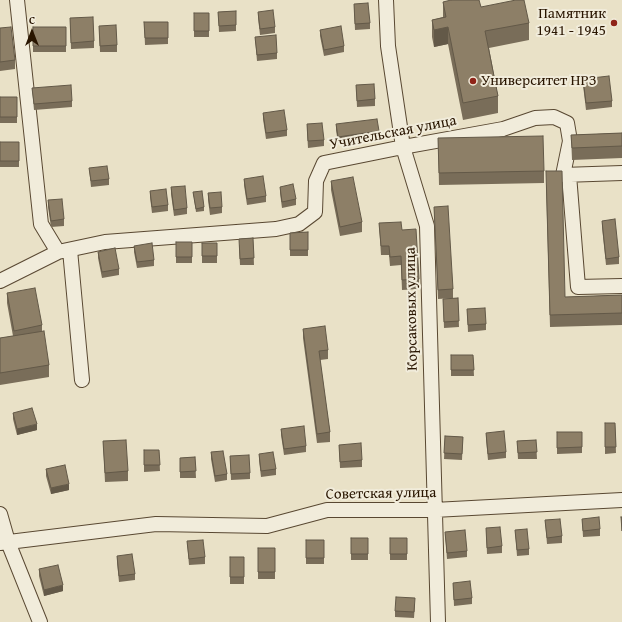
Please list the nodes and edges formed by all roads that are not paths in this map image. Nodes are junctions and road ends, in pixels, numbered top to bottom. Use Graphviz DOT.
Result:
graph roads {
  1 [pos="17,0"];
  2 [pos="386,0"];
  3 [pos="403,147"];
  4 [pos="622,173"];
  5 [pos="569,175"];
  6 [pos="64,251"];
  7 [pos="0,281"];
  8 [pos="622,286"];
  9 [pos="82,380"];
  10 [pos="622,500"];
  11 [pos="434,510"];
  12 [pos="0,514"];
  13 [pos="4,543"];
  14 [pos="40,622"];
  15 [pos="438,622"];
  1 -- 6 [label="street"];
  2 -- 3 [label="street, Корсаковых улица"];
  3 -- 5 [label="street, Учительская улица"];
  3 -- 6 [label="street, Учительская улица"];
  3 -- 11 [label="street, Корсаковых улица"];
  4 -- 5 [label="street"];
  5 -- 8 [label="street"];
  6 -- 7 [label="street, Учительская улица"];
  6 -- 9 [label="street"];
  10 -- 11 [label="street, Советская улица"];
  11 -- 13 [label="street, Советская улица"];
  11 -- 15 [label="street, Корсаковых улица"];
  12 -- 13 [label="street"];
  13 -- 14 [label="street"];
}
